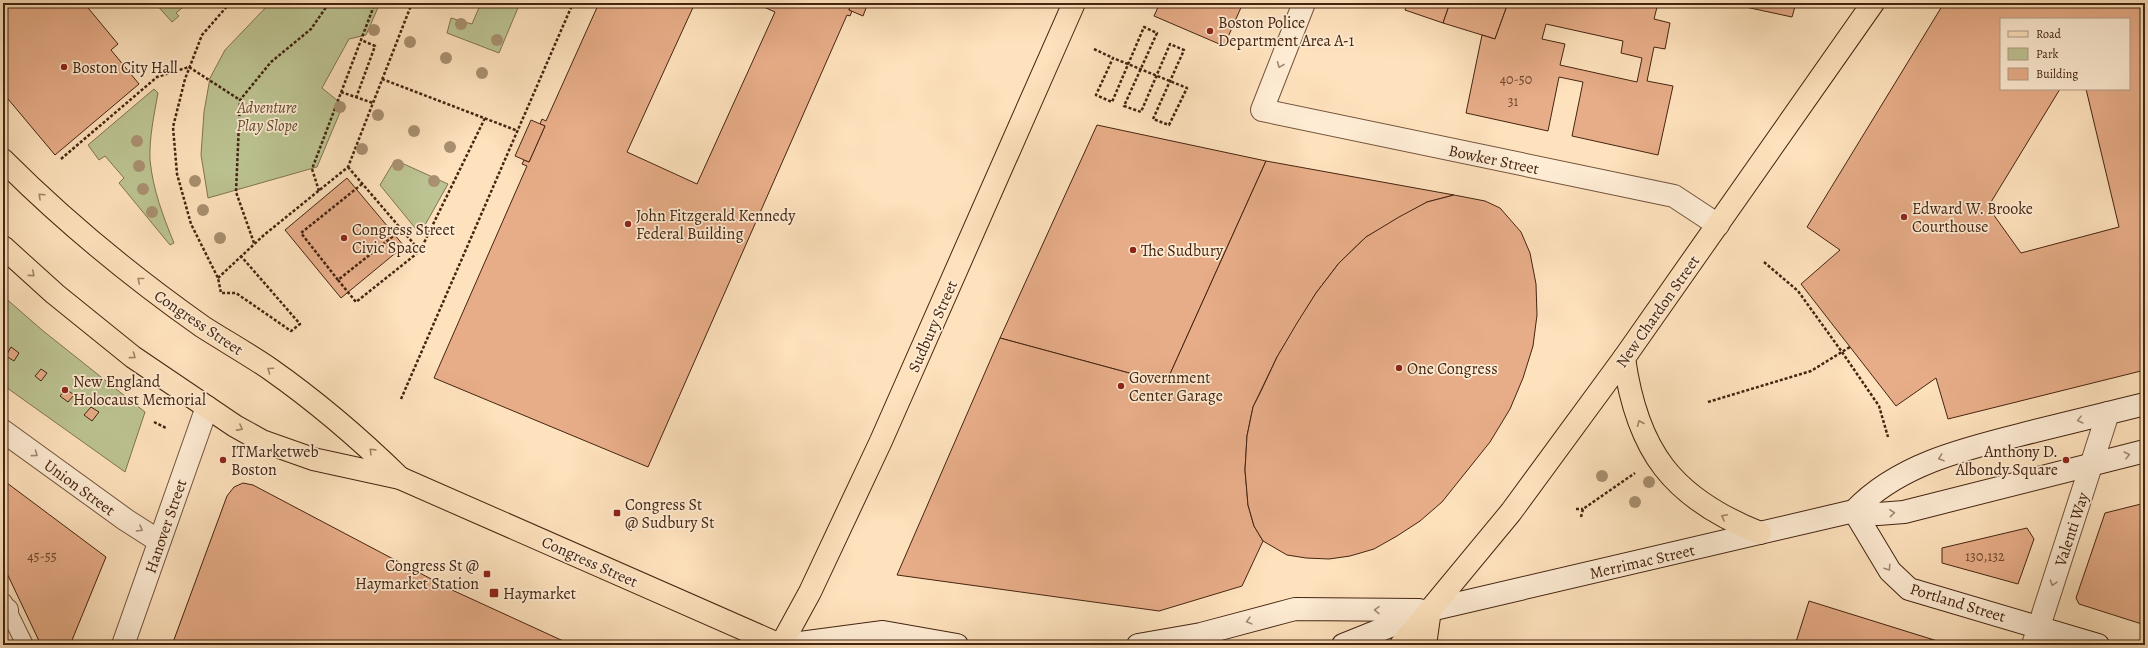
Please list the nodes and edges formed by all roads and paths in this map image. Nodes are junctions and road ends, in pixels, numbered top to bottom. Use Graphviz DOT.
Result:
graph roads {
  1 [pos="230,3"];
  2 [pos="329,3"];
  3 [pos="375,3"];
  4 [pos="412,3"];
  5 [pos="573,3"];
  6 [pos="1074,3"];
  7 [pos="1304,3"];
  8 [pos="1874,3"];
  9 [pos="361,40"];
  10 [pos="1094,49"];
  11 [pos="1113,58"];
  12 [pos="1129,64"];
  13 [pos="189,67"];
  14 [pos="1142,70"];
  15 [pos="1157,76"];
  16 [pos="382,79"];
  17 [pos="1170,81"];
  18 [pos="341,92"];
  19 [pos="356,98"];
  20 [pos="240,100"];
  21 [pos="373,103"];
  22 [pos="485,118"];
  23 [pos="518,131"];
  24 [pos="61,159"];
  25 [pos="3,160"];
  26 [pos="348,167"];
  27 [pos="362,184"];
  28 [pos="319,191"];
  29 [pos="1718,225"];
  30 [pos="401,230"];
  31 [pos="254,243"];
  32 [pos="3,248"];
  33 [pos="420,251"];
  34 [pos="240,255"];
  35 [pos="1764,262"];
  36 [pos="218,278"];
  37 [pos="338,280"];
  38 [pos="1850,347"];
  39 [pos="1842,352"];
  40 [pos="1624,358"];
  41 [pos="401,399"];
  42 [pos="1708,402"];
  43 [pos="2145,404"];
  44 [pos="207,407"];
  45 [pos="2108,413"];
  46 [pos="154,422"];
  47 [pos="166,428"];
  48 [pos="3,431"];
  49 [pos="1888,437"];
  50 [pos="2145,451"];
  51 [pos="2092,464"];
  52 [pos="1637,471"];
  53 [pos="400,478"];
  54 [pos="1576,508"];
  55 [pos="1583,509"];
  56 [pos="1854,510"];
  57 [pos="1581,517"];
  58 [pos="1760,533"];
  59 [pos="160,539"];
  60 [pos="4,609"];
  61 [pos="1430,610"];
  62 [pos="2036,636"];
  63 [pos="25,645"];
  64 [pos="122,645"];
  65 [pos="781,645"];
  66 [pos="784,645"];
  67 [pos="957,645"];
  68 [pos="1138,645"];
  69 [pos="1343,645"];
  70 [pos="1401,645"];
  71 [pos="1425,645"];
  72 [pos="2098,645"];
  1 -- 13 [label="path"];
  2 -- 20 [label="path"];
  3 -- 9 [label="path"];
  4 -- 16 [label="path"];
  5 -- 23 [label="path"];
  6 -- 65 [label="main road, Sudbury Street"];
  7 -- 29 [label="main road, Bowker Street, one-way"];
  8 -- 29 [label="main road, New Chardon Street"];
  9 -- 18 [label="path"];
  9 -- 19 [label="path"];
  10 -- 11 [label="path"];
  11 -- 12 [label="path"];
  11 -- 12 [label="path"];
  12 -- 14 [label="path"];
  12 -- 14 [label="path"];
  13 -- 20 [label="path"];
  13 -- 24 [label="path"];
  13 -- 36 [label="path"];
  14 -- 15 [label="path"];
  14 -- 15 [label="path"];
  15 -- 17 [label="path"];
  15 -- 17 [label="path"];
  16 -- 21 [label="path"];
  16 -- 22 [label="path"];
  17 -- 17 [label="path"];
  18 -- 19 [label="path"];
  18 -- 28 [label="path"];
  19 -- 21 [label="path"];
  20 -- 31 [label="path"];
  21 -- 26 [label="path"];
  22 -- 23 [label="path"];
  22 -- 33 [label="path"];
  23 -- 41 [label="path"];
  53 -- 25 [label="main road, Congress Street, one-way"];
  26 -- 27 [label="path"];
  26 -- 28 [label="path"];
  27 -- 30 [label="path"];
  27 -- 37 [label="path"];
  28 -- 31 [label="path"];
  29 -- 40 [label="main road, New Chardon Street"];
  30 -- 33 [label="path"];
  30 -- 37 [label="path"];
  31 -- 34 [label="path"];
  32 -- 44 [label="main road, Congress Street, one-way"];
  33 -- 37 [label="path"];
  34 -- 36 [label="path"];
  34 -- 36 [label="path"];
  35 -- 39 [label="path"];
  38 -- 39 [label="path"];
  39 -- 42 [label="path"];
  39 -- 49 [label="path"];
  58 -- 40 [label="main road, one-way"];
  40 -- 61 [label="main road, New Chardon Street"];
  43 -- 45 [label="main road, Merrimac Street"];
  44 -- 53 [label="main road, Congress Street, one-way"];
  44 -- 59 [label="main road, Hanover Street"];
  45 -- 51 [label="main road, Valenti Way"];
  45 -- 56 [label="main road, Merrimac Street, one-way"];
  46 -- 47 [label="path"];
  48 -- 59 [label="main road, Union Street, one-way"];
  51 -- 50 [label="main road, Merrimac Street, one-way"];
  56 -- 51 [label="main road, Merrimac Street, one-way"];
  51 -- 62 [label="main road, Valenti Way, one-way"];
  52 -- 55 [label="path"];
  53 -- 65 [label="main road, Congress Street"];
  54 -- 55 [label="path"];
  55 -- 57 [label="path"];
  56 -- 58 [label="main road, Merrimac Street"];
  56 -- 62 [label="main road, Portland Street, one-way"];
  58 -- 61 [label="main road, Merrimac Street"];
  59 -- 64 [label="main road, Hanover Street"];
  60 -- 63 [label="lane"];
  61 -- 68 [label="main road, one-way"];
  61 -- 69 [label="main road"];
  61 -- 70 [label="main road, New Chardon Street"];
  61 -- 71 [label="main road"];
  62 -- 72 [label="main road, Portland Street"];
  66 -- 67 [label="main road"];
}
